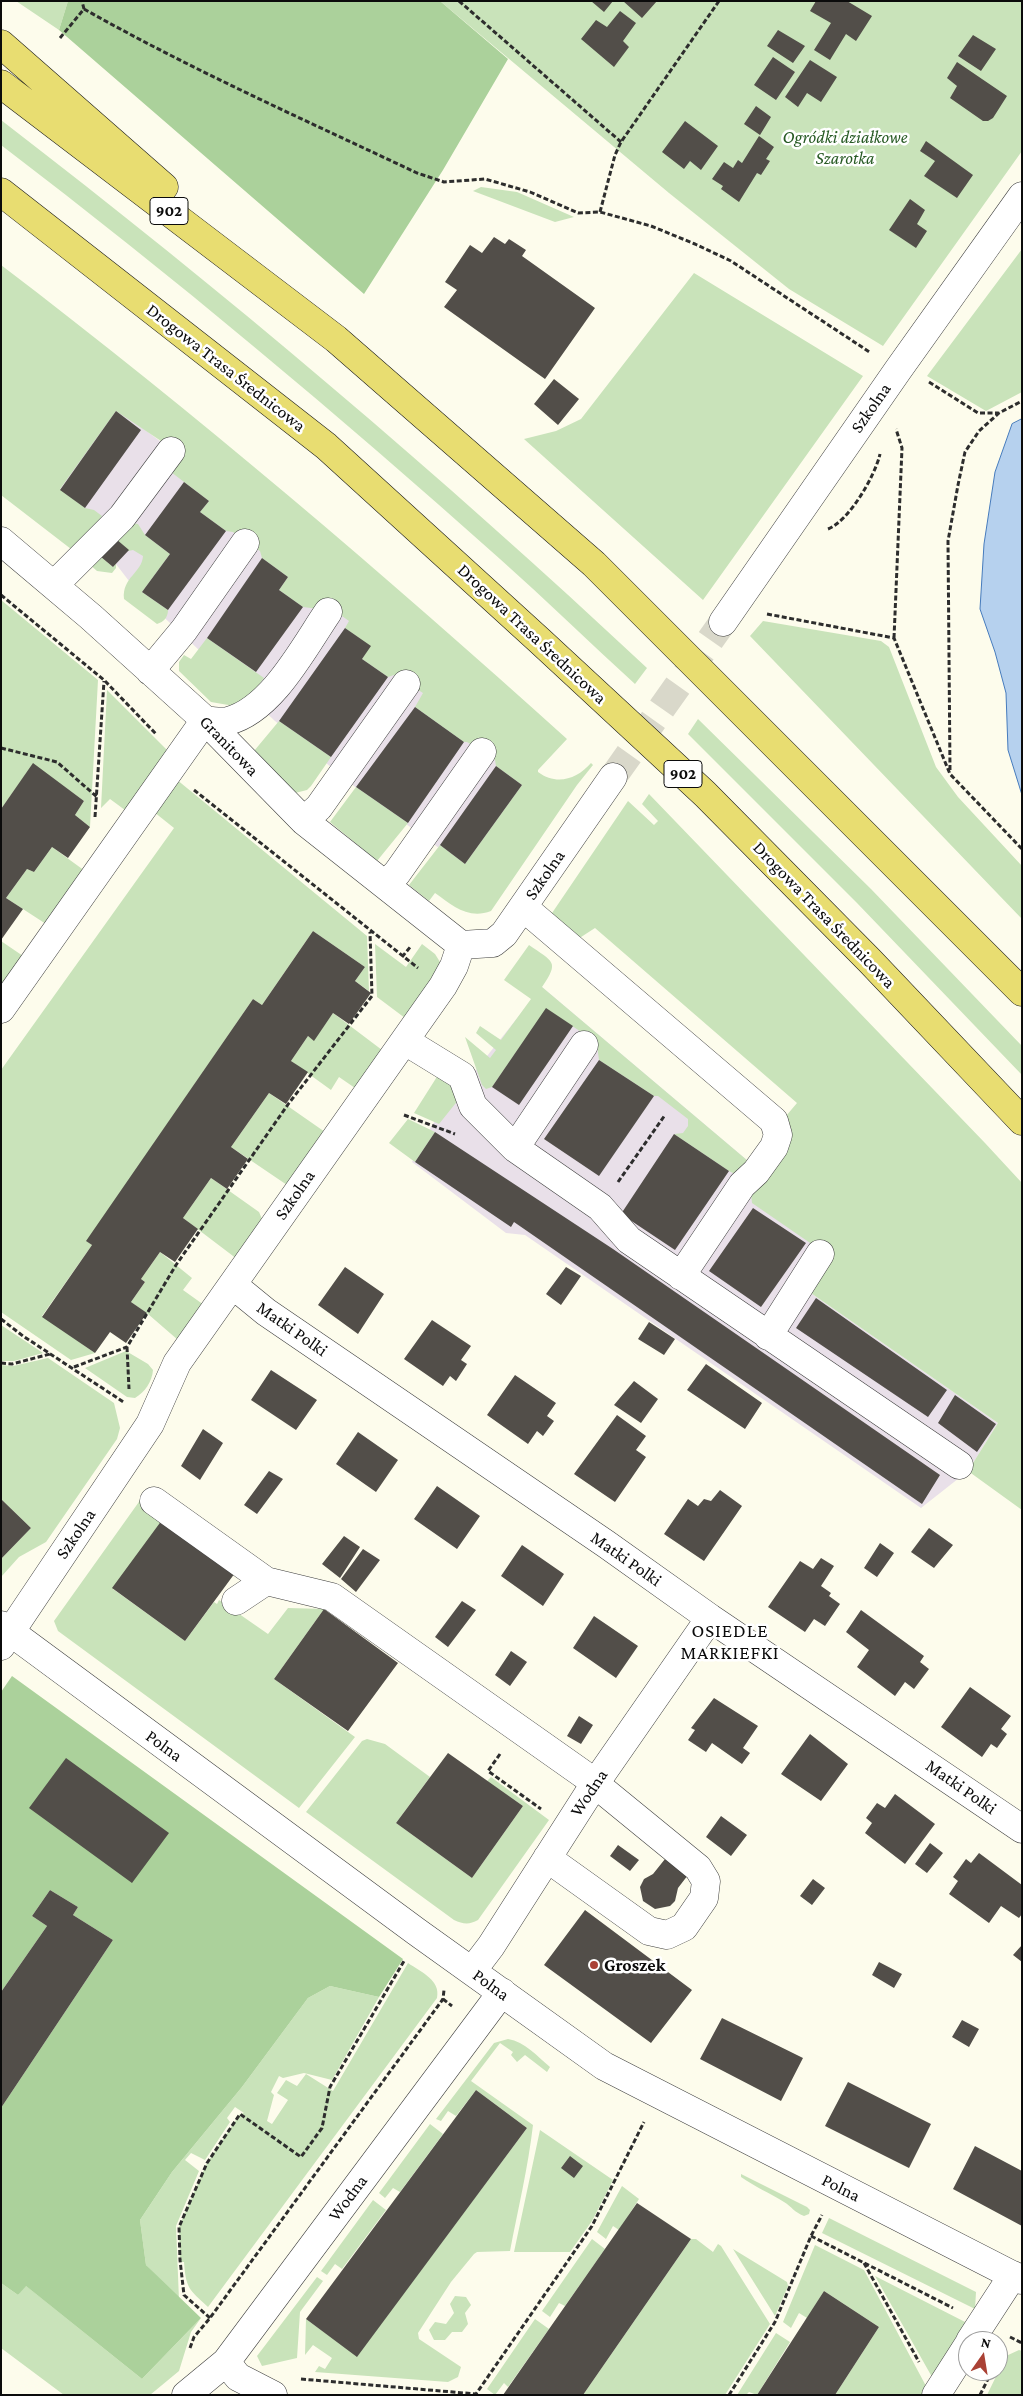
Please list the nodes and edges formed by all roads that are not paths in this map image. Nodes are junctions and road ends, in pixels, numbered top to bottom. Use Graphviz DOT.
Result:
graph roads {
  1 [pos="1,44"];
  2 [pos="1,84"];
  3 [pos="1,192"];
  4 [pos="1022,196"];
  5 [pos="336,339"];
  6 [pos="171,451"];
  7 [pos="1,541"];
  8 [pos="245,543"];
  9 [pos="54,585"];
  10 [pos="328,612"];
  11 [pos="723,622"];
  12 [pos="150,671"];
  13 [pos="406,684"];
  14 [pos="205,720"];
  15 [pos="482,752"];
  16 [pos="613,776"];
  17 [pos="304,820"];
  18 [pos="385,885"];
  19 [pos="523,907"];
  20 [pos="460,945"];
  21 [pos="1022,992"];
  22 [pos="1,1009"];
  23 [pos="404,1041"];
  24 [pos="584,1045"];
  25 [pos="1022,1121"];
  26 [pos="515,1148"];
  27 [pos="820,1254"];
  28 [pos="681,1276"];
  29 [pos="233,1285"];
  30 [pos="768,1336"];
  31 [pos="958,1465"];
  32 [pos="154,1501"];
  33 [pos="266,1581"];
  34 [pos="236,1601"];
  35 [pos="710,1618"];
  36 [pos="4,1634"];
  37 [pos="594,1785"];
  38 [pos="1022,1829"];
  39 [pos="547,1858"];
  40 [pos="472,1971"];
  41 [pos="502,1992"];
  42 [pos="1017,2278"];
  43 [pos="978,2331"];
  44 [pos="958,2360"];
  45 [pos="226,2362"];
  46 [pos="282,2386"];
  47 [pos="936,2394"];
  48 [pos="186,2395"];
  1 -- 5 [label="main road"];
  2 -- 5 [label="main road, 902"];
  3 -- 25 [label="main road, Drogowa Trasa Średnicowa / 902"];
  4 -- 11 [label="street, Szkolna"];
  5 -- 21 [label="main road, 902"];
  6 -- 9 [label="street"];
  7 -- 9 [label="street, Granitowa"];
  8 -- 12 [label="street"];
  9 -- 12 [label="street, Granitowa"];
  10 -- 14 [label="street"];
  12 -- 14 [label="street, Granitowa"];
  13 -- 17 [label="street"];
  14 -- 17 [label="street, Granitowa"];
  14 -- 22 [label="street"];
  15 -- 18 [label="street"];
  16 -- 19 [label="street, Szkolna"];
  17 -- 18 [label="street, Granitowa"];
  18 -- 20 [label="street, Granitowa"];
  19 -- 20 [label="street, Szkolna"];
  19 -- 28 [label="street"];
  20 -- 23 [label="street, Szkolna"];
  23 -- 26 [label="street"];
  23 -- 29 [label="street, Szkolna"];
  24 -- 26 [label="street"];
  26 -- 28 [label="street"];
  27 -- 30 [label="street"];
  28 -- 30 [label="street"];
  29 -- 35 [label="street, Matki Polki"];
  29 -- 36 [label="street, Szkolna"];
  30 -- 31 [label="street"];
  32 -- 33 [label="street"];
  33 -- 34 [label="street"];
  33 -- 37 [label="street"];
  35 -- 37 [label="street, Wodna"];
  35 -- 38 [label="street, Matki Polki"];
  36 -- 40 [label="street, Polna"];
  37 -- 39 [label="street, Wodna"];
  37 -- 39 [label="street"];
  39 -- 40 [label="street, Wodna"];
  40 -- 41 [label="street, Polna"];
  41 -- 42 [label="street, Polna"];
  41 -- 45 [label="street, Wodna"];
  42 -- 43 [label="street"];
  44 -- 47 [label="street"];
  45 -- 46 [label="street"];
  45 -- 48 [label="street, Wodna"];
}
